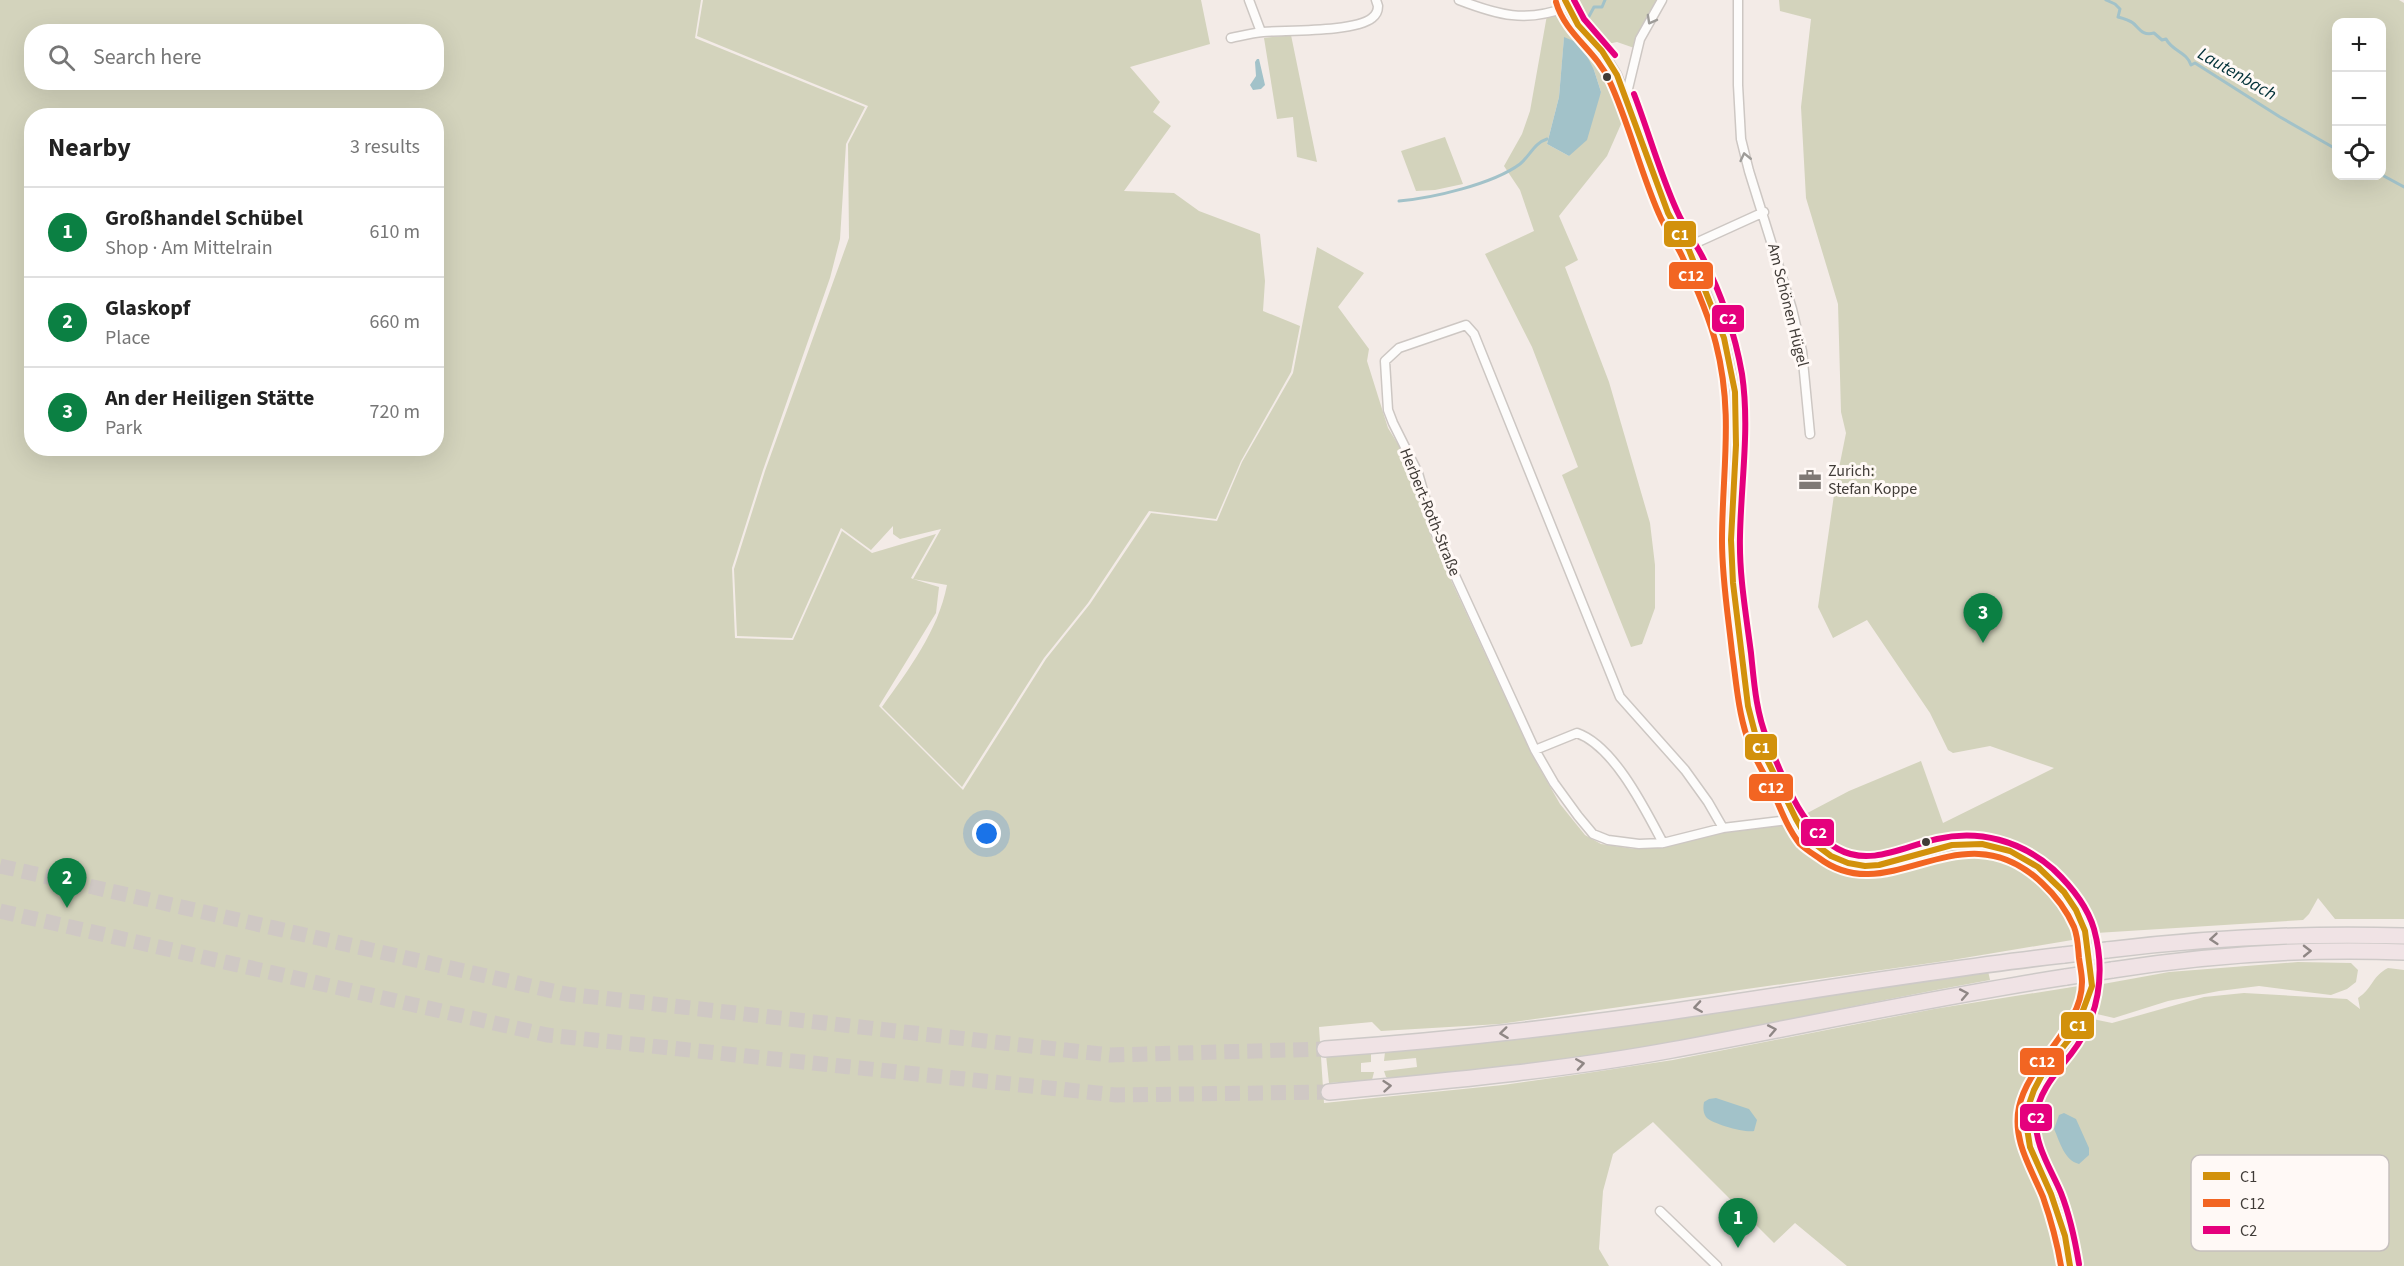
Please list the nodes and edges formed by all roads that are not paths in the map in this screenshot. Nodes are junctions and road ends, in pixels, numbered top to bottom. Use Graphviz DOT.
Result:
graph roads {
  1 [pos="1250,0"];
  2 [pos="1376,0"];
  3 [pos="1459,0"];
  4 [pos="1662,0"];
  5 [pos="1737,0"];
  6 [pos="1566,4"];
  7 [pos="1262,32"];
  8 [pos="1230,38"];
  9 [pos="1626,97"];
  10 [pos="1764,212"];
  11 [pos="1687,247"];
  12 [pos="1810,434"];
  13 [pos="1535,750"];
  14 [pos="1796,819"];
  15 [pos="1723,828"];
  16 [pos="1664,843"];
  17 [pos="2404,936"];
  18 [pos="2404,952"];
  19 [pos="1325,1049"];
  20 [pos="1329,1092"];
  21 [pos="1660,1211"];
  22 [pos="1717,1266"];
  23 [pos="2070,1266"];
  1 -- 7 [label="street"];
  2 -- 7 [label="street"];
  3 -- 6 [label="street"];
  4 -- 9 [label="street, one-way"];
  10 -- 5 [label="street, Am Schönen Hügel, one-way"];
  6 -- 9 [label="street"];
  7 -- 8 [label="street"];
  9 -- 11 [label="street"];
  10 -- 11 [label="street"];
  10 -- 12 [label="street, Am Schönen Hügel"];
  11 -- 14 [label="street"];
  13 -- 15 [label="street, Herbert-Roth-Straße"];
  13 -- 16 [label="street, Herbert-Roth-Straße"];
  13 -- 16 [label="street"];
  14 -- 15 [label="street, Herbert-Roth-Straße"];
  14 -- 23 [label="street"];
  15 -- 16 [label="street, Herbert-Roth-Straße"];
  17 -- 19 [label="highway, one-way, bridge"];
  20 -- 18 [label="highway, one-way, bridge"];
  21 -- 22 [label="street"];
}
